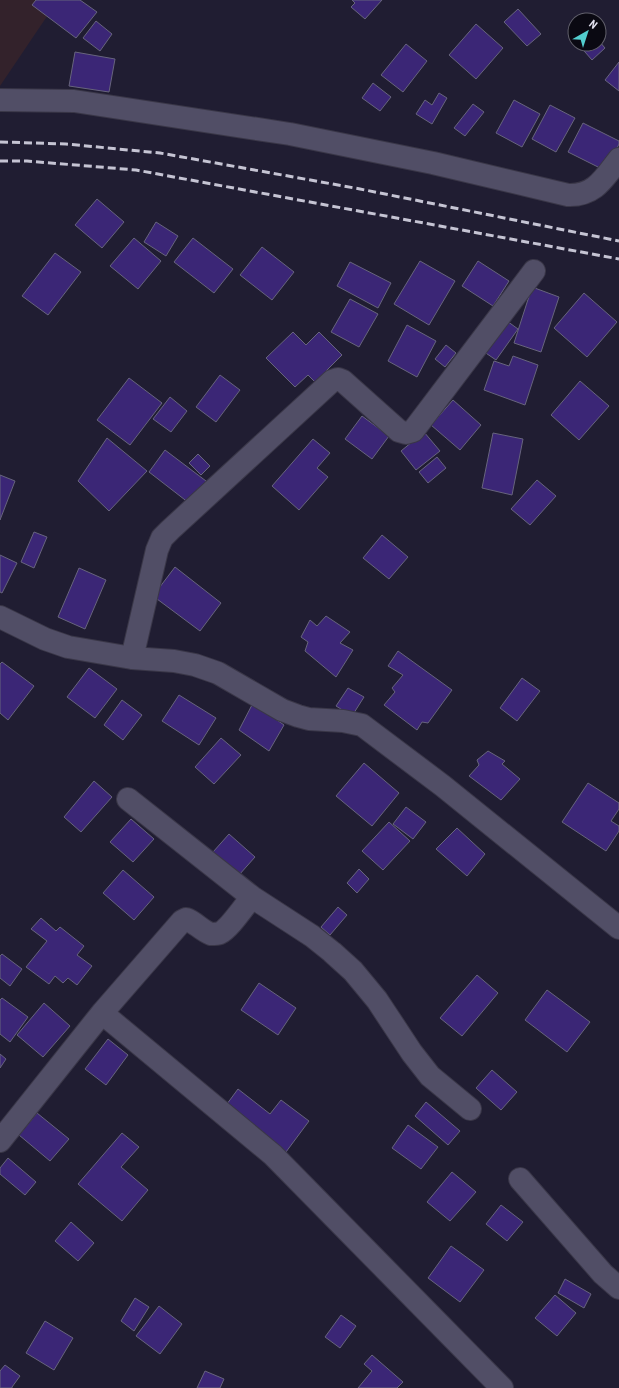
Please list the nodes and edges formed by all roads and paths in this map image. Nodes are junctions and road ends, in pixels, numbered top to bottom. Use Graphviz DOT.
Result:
graph roads {
  1 [pos="0,100"];
  2 [pos="619,159"];
  3 [pos="534,271"];
  4 [pos="0,617"];
  5 [pos="132,658"];
  6 [pos="128,799"];
  7 [pos="252,897"];
  8 [pos="619,928"];
  9 [pos="102,1013"];
  10 [pos="470,1109"];
  11 [pos="0,1142"];
  12 [pos="520,1179"];
  13 [pos="619,1288"];
  14 [pos="502,1388"];
  1 -- 2 [label="street"];
  3 -- 5 [label="street"];
  4 -- 5 [label="street"];
  5 -- 8 [label="street"];
  6 -- 7 [label="street"];
  7 -- 9 [label="street"];
  7 -- 10 [label="street"];
  9 -- 11 [label="street"];
  9 -- 14 [label="street"];
  12 -- 13 [label="street"];
}
